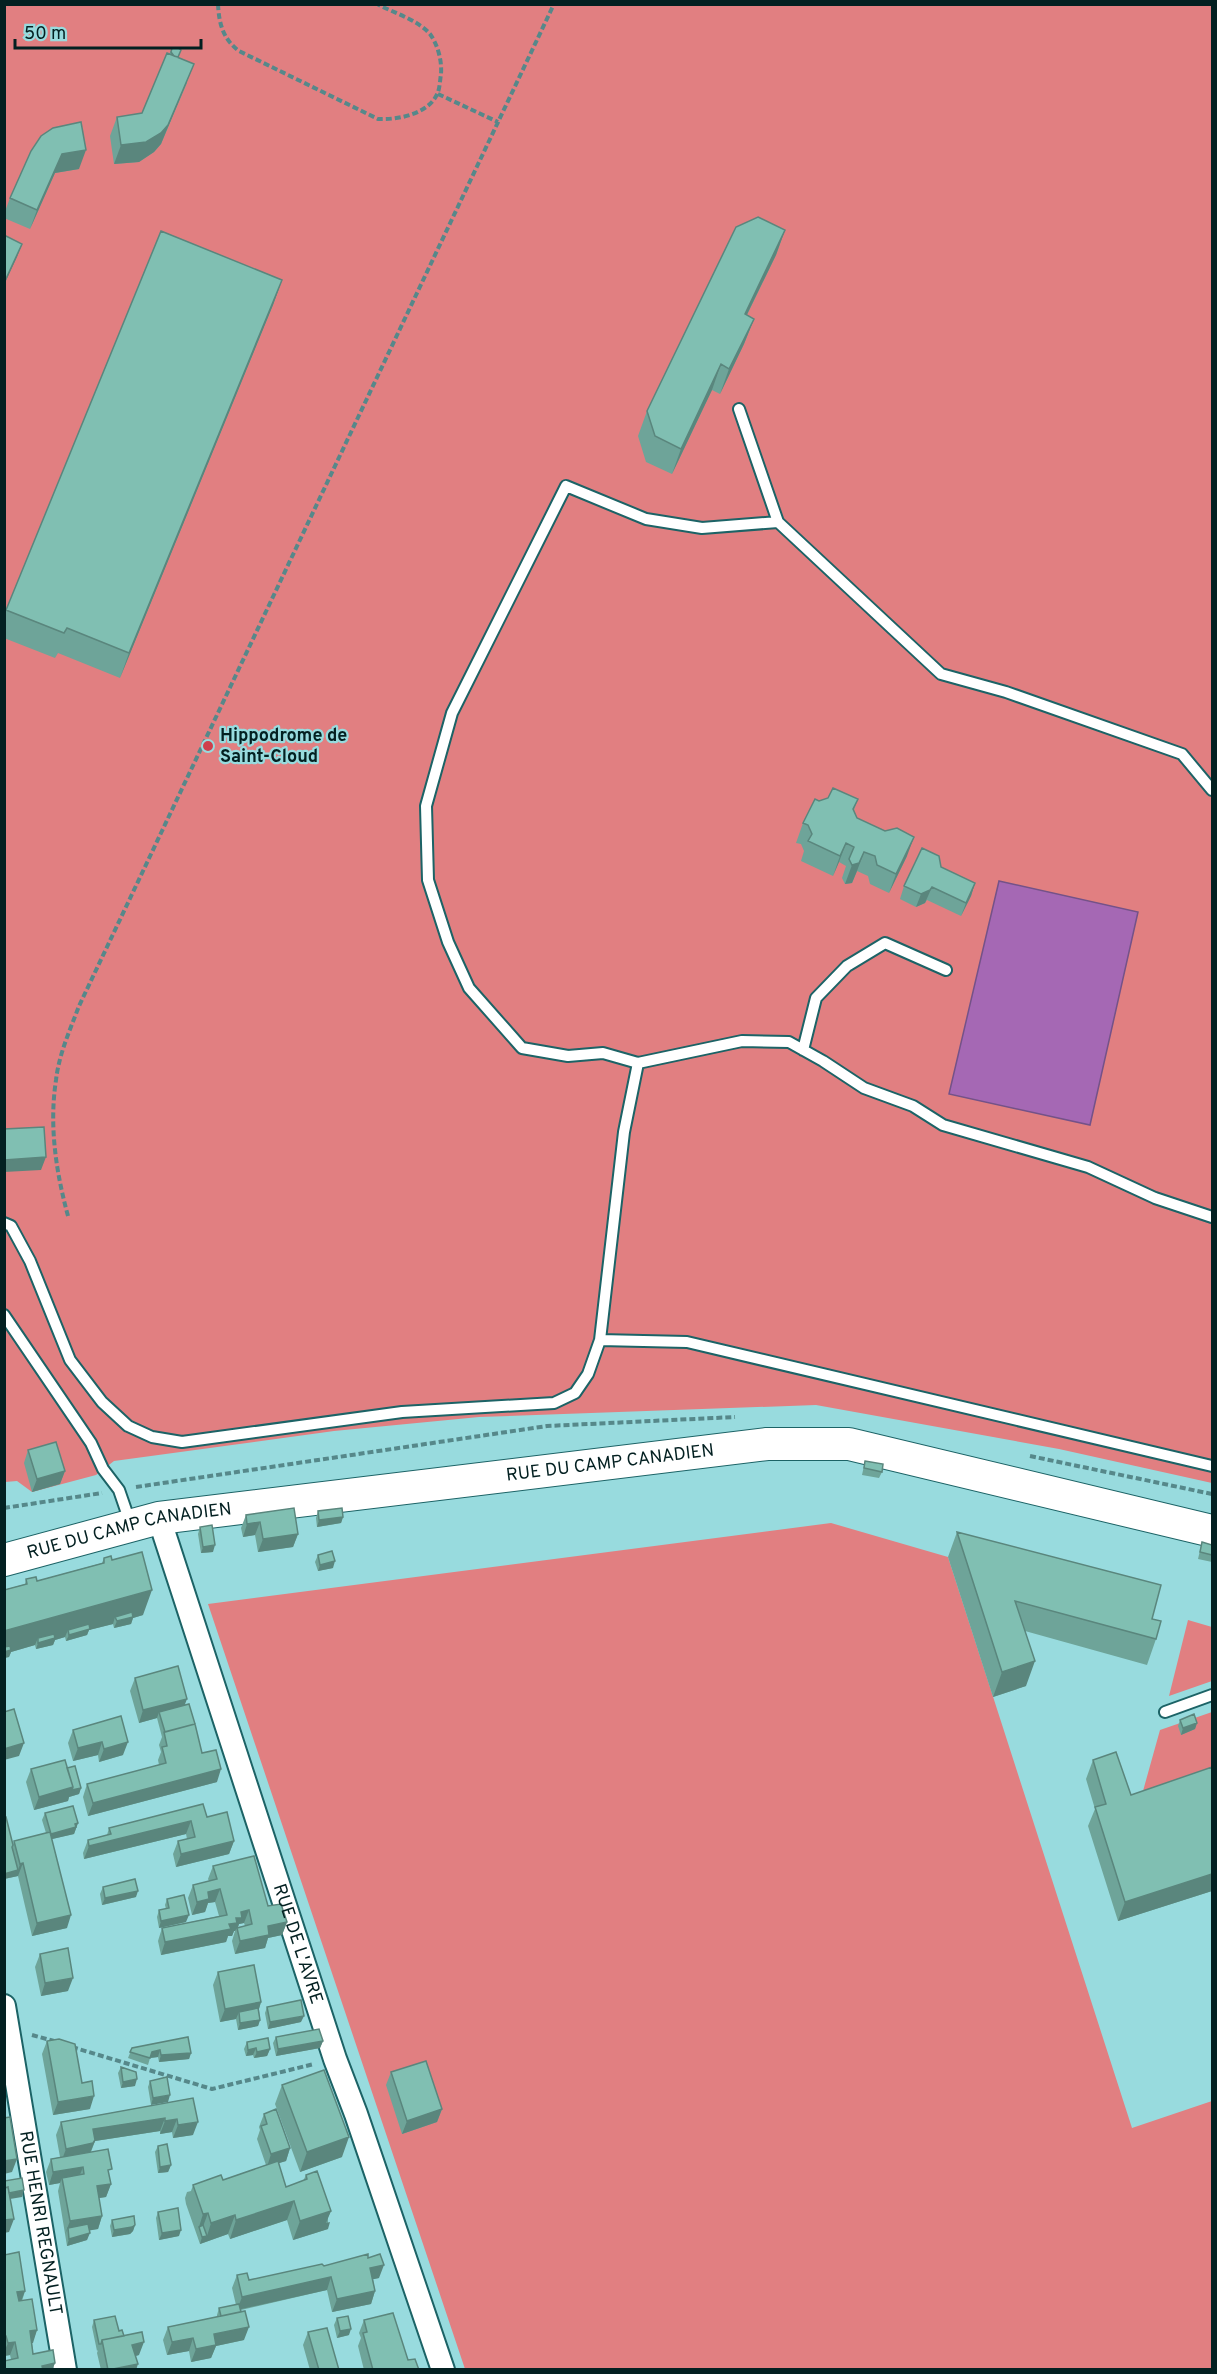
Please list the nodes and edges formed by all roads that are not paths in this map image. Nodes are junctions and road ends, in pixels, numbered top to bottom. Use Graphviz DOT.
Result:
graph roads {
  1 [pos="739,409"];
  2 [pos="778,522"];
  3 [pos="1212,790"];
  4 [pos="946,970"];
  5 [pos="803,1050"];
  6 [pos="638,1063"];
  7 [pos="1212,1217"];
  8 [pos="4,1222"];
  9 [pos="4,1315"];
  10 [pos="600,1340"];
  11 [pos="1212,1466"];
  12 [pos="145,1522"];
  13 [pos="1212,1531"];
  14 [pos="4,1560"];
  15 [pos="1212,1695"];
  16 [pos="1165,1712"];
  17 [pos="4,2006"];
  18 [pos="9,2068"];
  19 [pos="65,2370"];
  20 [pos="443,2370"];
  1 -- 2 [label="lane"];
  2 -- 3 [label="lane"];
  2 -- 6 [label="lane"];
  4 -- 5 [label="lane"];
  5 -- 6 [label="lane"];
  5 -- 7 [label="lane"];
  6 -- 10 [label="lane"];
  8 -- 10 [label="lane"];
  9 -- 12 [label="lane"];
  10 -- 11 [label="lane"];
  12 -- 13 [label="main road, RUE DU CAMP CANADIEN"];
  12 -- 14 [label="main road, RUE DU CAMP CANADIEN"];
  12 -- 20 [label="street, RUE DE L'AVRE"];
  15 -- 16 [label="lane"];
  17 -- 18 [label="street, RUE HENRI REGNAULT"];
  18 -- 19 [label="street, RUE HENRI REGNAULT"];
}
